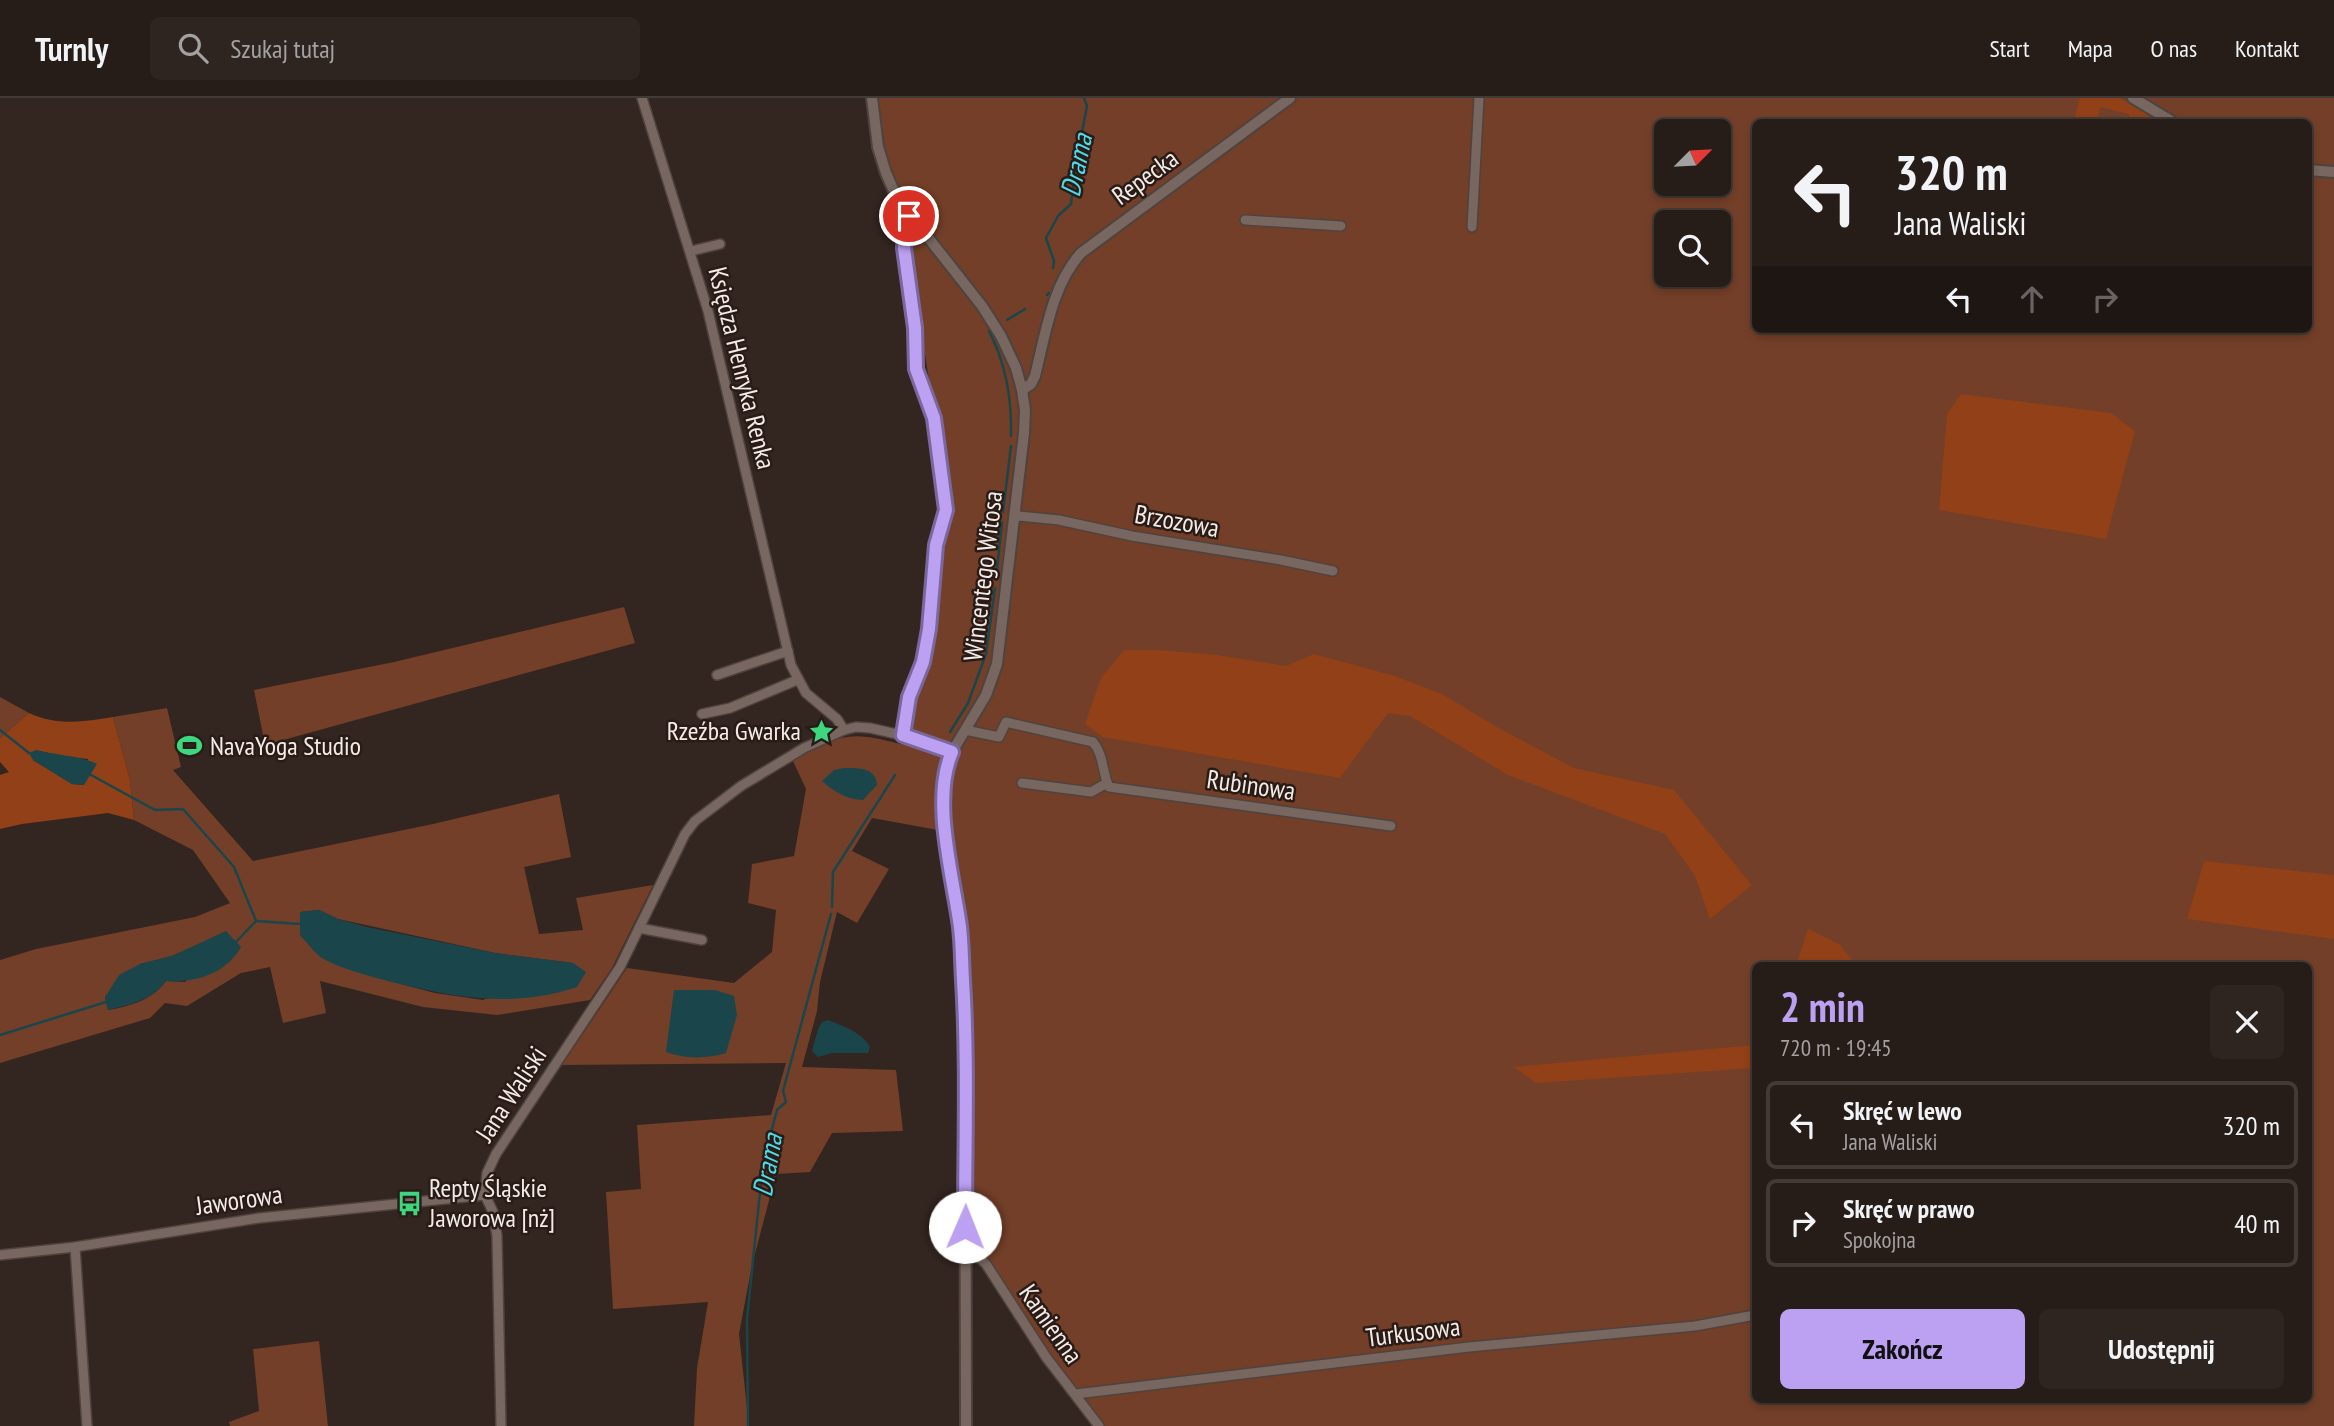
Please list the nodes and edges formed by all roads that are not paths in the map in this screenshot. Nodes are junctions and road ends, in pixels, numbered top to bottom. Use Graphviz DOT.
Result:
graph roads {
  1 [pos="642,98"];
  2 [pos="872,98"];
  3 [pos="1290,98"];
  4 [pos="1479,98"];
  5 [pos="2133,98"];
  6 [pos="2168,119"];
  7 [pos="2312,170"];
  8 [pos="2334,172"];
  9 [pos="909,216"];
  10 [pos="1245,220"];
  11 [pos="1342,226"];
  12 [pos="1472,228"];
  13 [pos="720,244"];
  14 [pos="691,251"];
  15 [pos="1023,390"];
  16 [pos="1014,519"];
  17 [pos="1333,571"];
  18 [pos="788,651"];
  19 [pos="717,675"];
  20 [pos="797,680"];
  21 [pos="702,714"];
  22 [pos="844,730"];
  23 [pos="965,730"];
  24 [pos="903,735"];
  25 [pos="952,752"];
  26 [pos="1022,783"];
  27 [pos="1107,783"];
  28 [pos="1391,826"];
  29 [pos="639,928"];
  30 [pos="702,940"];
  31 [pos="485,1195"];
  32 [pos="75,1247"];
  33 [pos="964,1253"];
  34 [pos="0,1255"];
  35 [pos="1752,1316"];
  36 [pos="1076,1394"];
  37 [pos="87,1426"];
  38 [pos="501,1426"];
  39 [pos="966,1426"];
  40 [pos="1099,1426"];
  1 -- 14 [label="street, Księdza Henryka Renka"];
  2 -- 9 [label="street, Wincentego Witosa"];
  3 -- 15 [label="street, Repecka"];
  4 -- 12 [label="street"];
  5 -- 6 [label="street"];
  7 -- 8 [label="street"];
  9 -- 15 [label="street, Wincentego Witosa"];
  9 -- 24 [label="street"];
  10 -- 11 [label="street"];
  13 -- 14 [label="street"];
  14 -- 18 [label="street, Księdza Henryka Renka"];
  15 -- 16 [label="street, Wincentego Witosa"];
  16 -- 17 [label="street, Brzozowa"];
  16 -- 23 [label="street, Wincentego Witosa"];
  18 -- 19 [label="street"];
  18 -- 20 [label="street, Księdza Henryka Renka"];
  20 -- 21 [label="street"];
  20 -- 22 [label="street, Księdza Henryka Renka"];
  22 -- 24 [label="street, Jana Waliski"];
  22 -- 29 [label="street, Jana Waliski"];
  23 -- 25 [label="street, Wincentego Witosa"];
  23 -- 27 [label="street"];
  24 -- 25 [label="street, Jana Waliski"];
  25 -- 33 [label="street, Wincentego Witosa"];
  26 -- 27 [label="street, Rubinowa"];
  27 -- 28 [label="street, Rubinowa"];
  29 -- 30 [label="street"];
  29 -- 31 [label="street, Jana Waliski"];
  31 -- 32 [label="street, Jaworowa"];
  31 -- 38 [label="street"];
  32 -- 34 [label="street, Jaworowa"];
  32 -- 37 [label="street"];
  33 -- 36 [label="street, Kamienna"];
  33 -- 39 [label="street, Wincentego Witosa"];
  35 -- 36 [label="street, Turkusowa"];
  36 -- 40 [label="street, Kamienna"];
}
